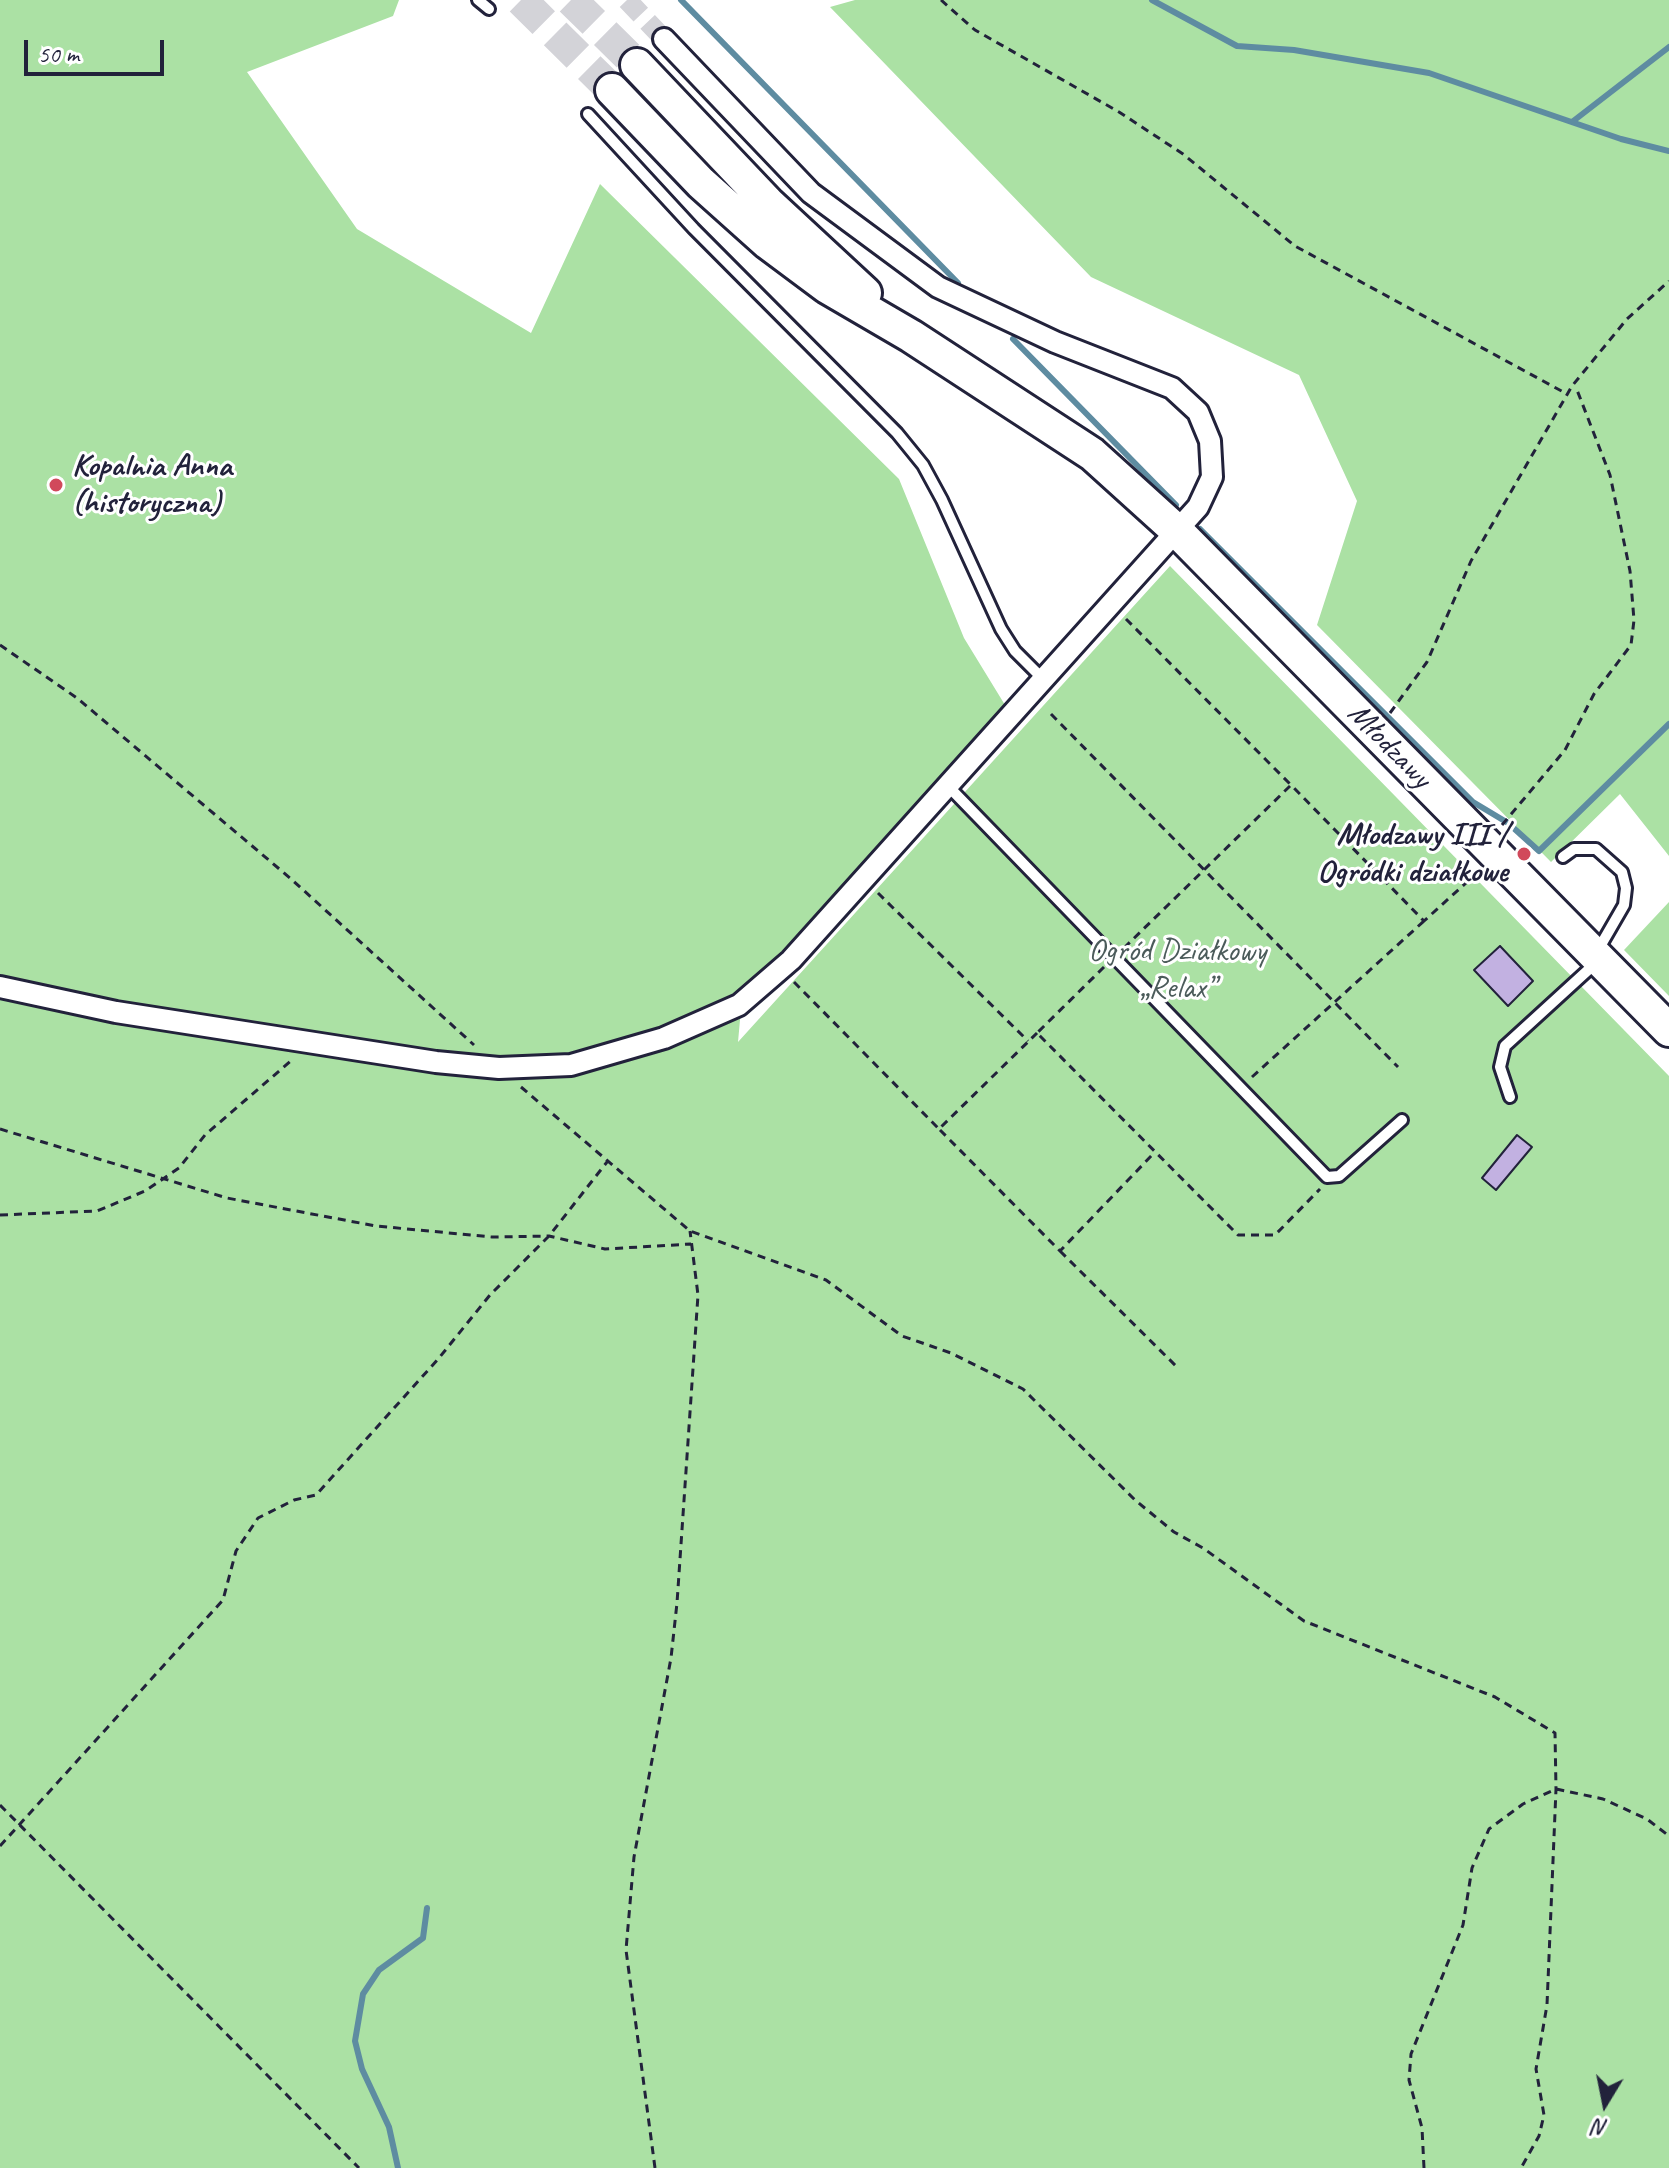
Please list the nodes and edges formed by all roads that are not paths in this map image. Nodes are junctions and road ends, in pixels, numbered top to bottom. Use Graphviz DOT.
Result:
graph roads {
  1 [pos="478,0"];
  2 [pos="489,9"];
  3 [pos="664,39"];
  4 [pos="637,65"];
  5 [pos="612,90"];
  6 [pos="588,114"];
  7 [pos="911,336"];
  8 [pos="1176,530"];
  9 [pos="1044,680"];
  10 [pos="948,786"];
  11 [pos="1563,857"];
  12 [pos="1597,957"];
  13 [pos="0,987"];
  14 [pos="1669,1030"];
  15 [pos="1510,1097"];
  16 [pos="1402,1120"];
  1 -- 2 [label="lane"];
  3 -- 8 [label="street"];
  4 -- 7 [label="main road"];
  5 -- 7 [label="main road"];
  6 -- 9 [label="lane"];
  7 -- 8 [label="main road, Młodzawy"];
  8 -- 9 [label="street"];
  8 -- 12 [label="main road, Młodzawy"];
  9 -- 10 [label="street"];
  10 -- 13 [label="street"];
  10 -- 16 [label="lane"];
  11 -- 12 [label="lane"];
  12 -- 14 [label="main road, Młodzawy"];
  12 -- 15 [label="lane"];
}
